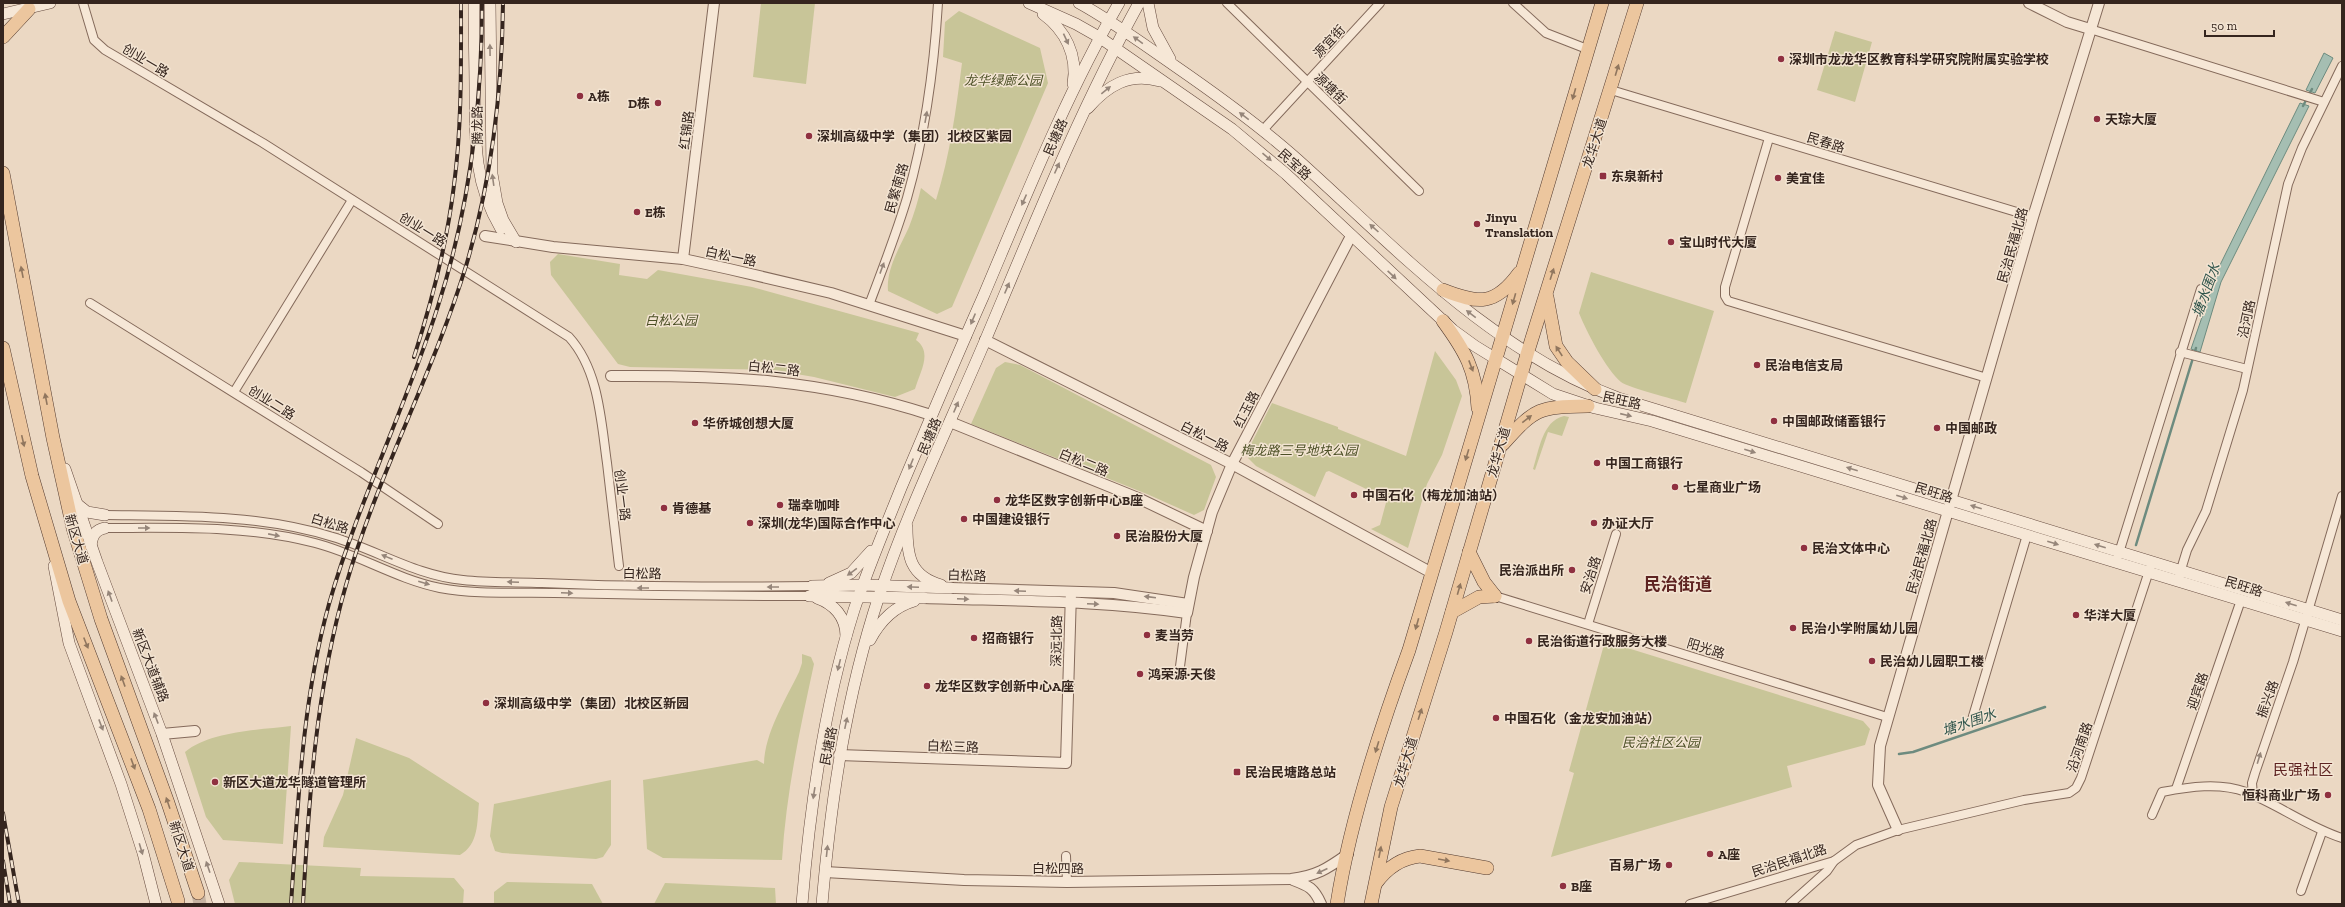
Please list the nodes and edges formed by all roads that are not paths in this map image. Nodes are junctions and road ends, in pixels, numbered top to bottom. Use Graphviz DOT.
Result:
graph roads {
  1 [pos="50,3"];
  2 [pos="82,3"];
  3 [pos="474,3"];
  4 [pos="490,3"];
  5 [pos="714,3"];
  6 [pos="938,3"];
  7 [pos="1029,3"];
  8 [pos="1079,3"];
  9 [pos="1119,3"];
  10 [pos="1139,3"];
  11 [pos="1148,3"];
  12 [pos="1227,3"];
  13 [pos="1380,3"];
  14 [pos="1513,3"];
  15 [pos="1602,3"];
  16 [pos="1637,3"];
  17 [pos="2029,3"];
  18 [pos="2099,3"];
  19 [pos="29,9"];
  20 [pos="3,14"];
  21 [pos="1109,20"];
  22 [pos="2090,29"];
  23 [pos="1124,30"];
  24 [pos="3,37"];
  25 [pos="1099,37"];
  26 [pos="1114,47"];
  27 [pos="1587,49"];
  28 [pos="1176,67"];
  29 [pos="2342,67"];
  30 [pos="1307,82"];
  31 [pos="1168,84"];
  32 [pos="1611,90"];
  33 [pos="1072,93"];
  34 [pos="2321,101"];
  35 [pos="1079,118"];
  36 [pos="1263,130"];
  37 [pos="1769,138"];
  38 [pos="3,173"];
  39 [pos="1419,191"];
  40 [pos="352,200"];
  41 [pos="2033,217"];
  42 [pos="485,236"];
  43 [pos="1351,236"];
  44 [pos="512,241"];
  45 [pos="683,259"];
  46 [pos="1524,266"];
  47 [pos="2200,289"];
  48 [pos="1443,290"];
  49 [pos="1546,293"];
  50 [pos="90,302"];
  51 [pos="869,305"];
  52 [pos="1443,321"];
  53 [pos="966,336"];
  54 [pos="1504,336"];
  55 [pos="985,340"];
  56 [pos="3,348"];
  57 [pos="1528,351"];
  58 [pos="2184,353"];
  59 [pos="1496,359"];
  60 [pos="2247,369"];
  61 [pos="1521,374"];
  62 [pos="611,376"];
  63 [pos="1987,378"];
  64 [pos="1595,389"];
  65 [pos="234,392"];
  66 [pos="1588,406"];
  67 [pos="931,415"];
  68 [pos="1478,418"];
  69 [pos="950,422"];
  70 [pos="53,438"];
  71 [pos="1500,447"];
  72 [pos="1232,464"];
  73 [pos="2342,496"];
  74 [pos="1951,500"];
  75 [pos="77,503"];
  76 [pos="1947,511"];
  77 [pos="105,515"];
  78 [pos="907,522"];
  79 [pos="438,524"];
  80 [pos="46,526"];
  81 [pos="105,528"];
  82 [pos="884,530"];
  83 [pos="1207,531"];
  84 [pos="1616,534"];
  85 [pos="2027,535"];
  86 [pos="91,546"];
  87 [pos="1469,552"];
  88 [pos="2118,557"];
  89 [pos="619,566"];
  90 [pos="2151,567"];
  91 [pos="2181,569"];
  92 [pos="1432,573"];
  93 [pos="2177,580"];
  94 [pos="863,585"];
  95 [pos="883,586"];
  96 [pos="952,588"];
  97 [pos="810,591"];
  98 [pos="859,596"];
  99 [pos="1495,596"];
  100 [pos="879,597"];
  101 [pos="1070,597"];
  102 [pos="924,598"];
  103 [pos="2241,600"];
  104 [pos="1187,608"];
  105 [pos="1452,612"];
  106 [pos="2307,614"];
  107 [pos="2342,620"];
  108 [pos="1588,624"];
  109 [pos="2342,630"];
  110 [pos="845,641"];
  111 [pos="863,653"];
  112 [pos="1180,674"];
  113 [pos="1887,717"];
  114 [pos="1971,723"];
  115 [pos="195,730"];
  116 [pos="162,734"];
  117 [pos="839,756"];
  118 [pos="1066,763"];
  119 [pos="2176,789"];
  120 [pos="2253,796"];
  121 [pos="2152,815"];
  122 [pos="1898,830"];
  123 [pos="2322,832"];
  124 [pos="2342,838"];
  125 [pos="1348,854"];
  126 [pos="1066,856"];
  127 [pos="1834,861"];
  128 [pos="1487,868"];
  129 [pos="825,872"];
  130 [pos="1291,879"];
  131 [pos="1067,882"];
  132 [pos="1374,886"];
  133 [pos="2301,892"];
  134 [pos="198,893"];
  135 [pos="217,900"];
  136 [pos="178,901"];
  137 [pos="156,904"];
  138 [pos="802,904"];
  139 [pos="822,904"];
  140 [pos="1320,904"];
  141 [pos="1337,904"];
  142 [pos="1371,904"];
  143 [pos="1690,904"];
  144 [pos="1790,904"];
  1 -- 19 [label="main road"];
  2 -- 40 [label="street, 创业一路"];
  3 -- 44 [label="main road, 腾龙路"];
  44 -- 4 [label="main road, 腾龙路, one-way"];
  5 -- 45 [label="street, 红锦路"];
  51 -- 6 [label="street, 民繁南路, one-way"];
  7 -- 25 [label="main road, 民宝路"];
  7 -- 33 [label="main road, one-way"];
  8 -- 21 [label="main road, 民宝路"];
  9 -- 21 [label="main road, 民塘路"];
  10 -- 23 [label="main road, 民塘路"];
  11 -- 28 [label="main road"];
  12 -- 30 [label="street, 源塘街"];
  13 -- 30 [label="street, 源宜街"];
  14 -- 27 [label="street"];
  15 -- 27 [label="main road"];
  32 -- 16 [label="main road, 龙华大道, one-way"];
  17 -- 22 [label="street"];
  18 -- 22 [label="street, 民治民福北路"];
  19 -- 20 [label="main road"];
  19 -- 24 [label="main road"];
  21 -- 23 [label="main road, 民宝路"];
  21 -- 25 [label="main road, 民塘路"];
  22 -- 34 [label="street"];
  22 -- 41 [label="street, 民治民福北路"];
  23 -- 26 [label="main road, 民塘路"];
  28 -- 23 [label="main road, 民宝路, one-way"];
  25 -- 26 [label="main road, 民宝路"];
  25 -- 33 [label="main road, 民塘路"];
  26 -- 31 [label="main road, 民宝路"];
  26 -- 35 [label="main road, 民塘路"];
  27 -- 46 [label="main road, one-way"];
  36 -- 28 [label="main road, 民宝路, one-way"];
  29 -- 34 [label="street, 沿河路"];
  30 -- 36 [label="street, 源宜街"];
  30 -- 39 [label="street, 源塘街"];
  35 -- 31 [label="main road, one-way"];
  31 -- 43 [label="main road, 民宝路, one-way"];
  32 -- 37 [label="street, 民春路"];
  49 -- 32 [label="main road, 龙华大道, one-way"];
  33 -- 53 [label="main road, 民塘路, one-way"];
  34 -- 60 [label="street, 沿河路"];
  55 -- 35 [label="main road, 民塘路, one-way"];
  48 -- 36 [label="main road, 民宝路, one-way"];
  37 -- 41 [label="street, 民春路"];
  37 -- 63 [label="street"];
  70 -- 38 [label="main road, 新区大道, one-way"];
  40 -- 65 [label="street"];
  40 -- 89 [label="street, 创业一路"];
  41 -- 63 [label="street, 民治民福北路"];
  42 -- 44 [label="street, 白松一路"];
  43 -- 52 [label="main road, 民宝路, one-way"];
  43 -- 72 [label="street, 红玉路"];
  44 -- 45 [label="street, 白松一路"];
  45 -- 51 [label="street, 白松一路"];
  46 -- 48 [label="main road"];
  46 -- 54 [label="main road, one-way"];
  47 -- 58 [label="street"];
  54 -- 48 [label="main road, 民宝路, one-way"];
  49 -- 57 [label="main road, 龙华大道"];
  64 -- 49 [label="main road, one-way"];
  50 -- 65 [label="street, 创业二路"];
  51 -- 53 [label="street, 白松一路"];
  52 -- 59 [label="main road, 民宝路"];
  52 -- 68 [label="main road, one-way"];
  53 -- 67 [label="main road, 民塘路"];
  54 -- 57 [label="main road, 民宝路"];
  54 -- 59 [label="main road"];
  69 -- 55 [label="main road, 民塘路, one-way"];
  55 -- 72 [label="street, 白松一路"];
  56 -- 80 [label="main road, 新区大道, one-way"];
  57 -- 61 [label="main road, 龙华大道"];
  57 -- 64 [label="main road, 民旺路"];
  58 -- 60 [label="street"];
  58 -- 88 [label="street"];
  59 -- 61 [label="main road, 民宝路"];
  59 -- 68 [label="main road"];
  60 -- 91 [label="street, 沿河路"];
  61 -- 66 [label="main road, 民旺路"];
  61 -- 71 [label="main road, 龙华大道"];
  62 -- 67 [label="street, 白松二路"];
  63 -- 74 [label="street, 民治民福北路"];
  74 -- 64 [label="main road, 民旺路, one-way"];
  65 -- 79 [label="street, 创业二路"];
  71 -- 66 [label="main road, one-way"];
  66 -- 76 [label="main road, 民旺路, one-way"];
  67 -- 82 [label="main road, 民塘路, one-way"];
  68 -- 92 [label="main road, one-way"];
  69 -- 78 [label="main road, 民塘路"];
  69 -- 83 [label="street, 白松二路"];
  70 -- 75 [label="main road, 新区大道辅路"];
  134 -- 70 [label="main road, 新区大道, one-way"];
  71 -- 87 [label="main road, 龙华大道"];
  72 -- 83 [label="street, 红玉路"];
  72 -- 92 [label="street, 白松一路"];
  73 -- 106 [label="street, 振兴路"];
  74 -- 76 [label="street, 民治民福北路"];
  88 -- 74 [label="main road, 民旺路, one-way"];
  75 -- 77 [label="main road"];
  75 -- 86 [label="main road, 新区大道辅路"];
  76 -- 85 [label="main road, 民旺路"];
  76 -- 113 [label="street, 民治民福北路"];
  97 -- 77 [label="street, 白松路, one-way"];
  78 -- 95 [label="main road, 民塘路"];
  78 -- 96 [label="main road"];
  80 -- 136 [label="main road, 新区大道, one-way"];
  80 -- 137 [label="main road, one-way"];
  81 -- 86 [label="main road"];
  81 -- 97 [label="street, 白松路, one-way"];
  82 -- 94 [label="main road, 民塘路"];
  82 -- 97 [label="main road, one-way"];
  83 -- 104 [label="street, 红玉路"];
  84 -- 108 [label="street, 安治路"];
  85 -- 88 [label="main road, 民旺路, one-way"];
  85 -- 114 [label="street"];
  116 -- 86 [label="main road, 新区大道辅路, one-way"];
  87 -- 99 [label="main road"];
  105 -- 87 [label="main road, 龙华大道, one-way"];
  88 -- 90 [label="main road, 民旺路"];
  90 -- 91 [label="main road, 民旺路"];
  90 -- 93 [label="main road, 民旺路"];
  90 -- 122 [label="street, 沿河南路"];
  91 -- 93 [label="street, 沿河路"];
  106 -- 91 [label="main road, 民旺路, one-way"];
  92 -- 125 [label="main road, one-way"];
  93 -- 103 [label="main road, 民旺路"];
  94 -- 95 [label="main road, 白松路"];
  94 -- 97 [label="main road, 白松路"];
  94 -- 98 [label="main road, 民塘路"];
  96 -- 95 [label="main road, 白松路, one-way"];
  95 -- 100 [label="main road, 民塘路"];
  101 -- 96 [label="street, 白松路, one-way"];
  97 -- 98 [label="main road, 白松路"];
  97 -- 110 [label="main road"];
  98 -- 100 [label="main road, 白松路"];
  98 -- 110 [label="main road, 民塘路"];
  99 -- 105 [label="main road"];
  99 -- 108 [label="street, 阳光路"];
  100 -- 102 [label="main road, 白松路"];
  100 -- 111 [label="main road, 民塘路"];
  102 -- 101 [label="street, 白松路, one-way"];
  101 -- 104 [label="street, 白松路"];
  101 -- 118 [label="street, 深远北路"];
  102 -- 111 [label="main road"];
  103 -- 106 [label="main road, 民旺路"];
  103 -- 119 [label="street, 迎宾路"];
  104 -- 112 [label="street, 红玉路"];
  132 -- 105 [label="main road, 龙华大道, one-way"];
  106 -- 107 [label="main road, 民旺路"];
  106 -- 109 [label="main road, 民旺路"];
  120 -- 106 [label="street, 振兴路, one-way"];
  108 -- 113 [label="street, 阳光路"];
  110 -- 138 [label="main road, 民塘路, one-way"];
  117 -- 111 [label="main road, 民塘路, one-way"];
  113 -- 122 [label="street, 民治民福北路"];
  115 -- 116 [label="street"];
  135 -- 116 [label="main road, 新区大道辅路, one-way"];
  117 -- 118 [label="street, 白松三路"];
  129 -- 117 [label="main road, 民塘路, one-way"];
  119 -- 120 [label="street"];
  119 -- 121 [label="street"];
  120 -- 123 [label="street"];
  122 -- 127 [label="street, 民治民福北路"];
  123 -- 124 [label="street"];
  123 -- 133 [label="street"];
  125 -- 130 [label="street, 白松四路, one-way"];
  125 -- 141 [label="main road"];
  126 -- 131 [label="street"];
  127 -- 143 [label="street, 民治民福北路"];
  127 -- 144 [label="street"];
  132 -- 128 [label="main road, one-way"];
  129 -- 131 [label="street, 白松四路"];
  129 -- 139 [label="main road, 民塘路"];
  130 -- 131 [label="street, 白松四路"];
  130 -- 140 [label="street, 白松四路"];
  132 -- 142 [label="main road, 龙华大道"];
}
